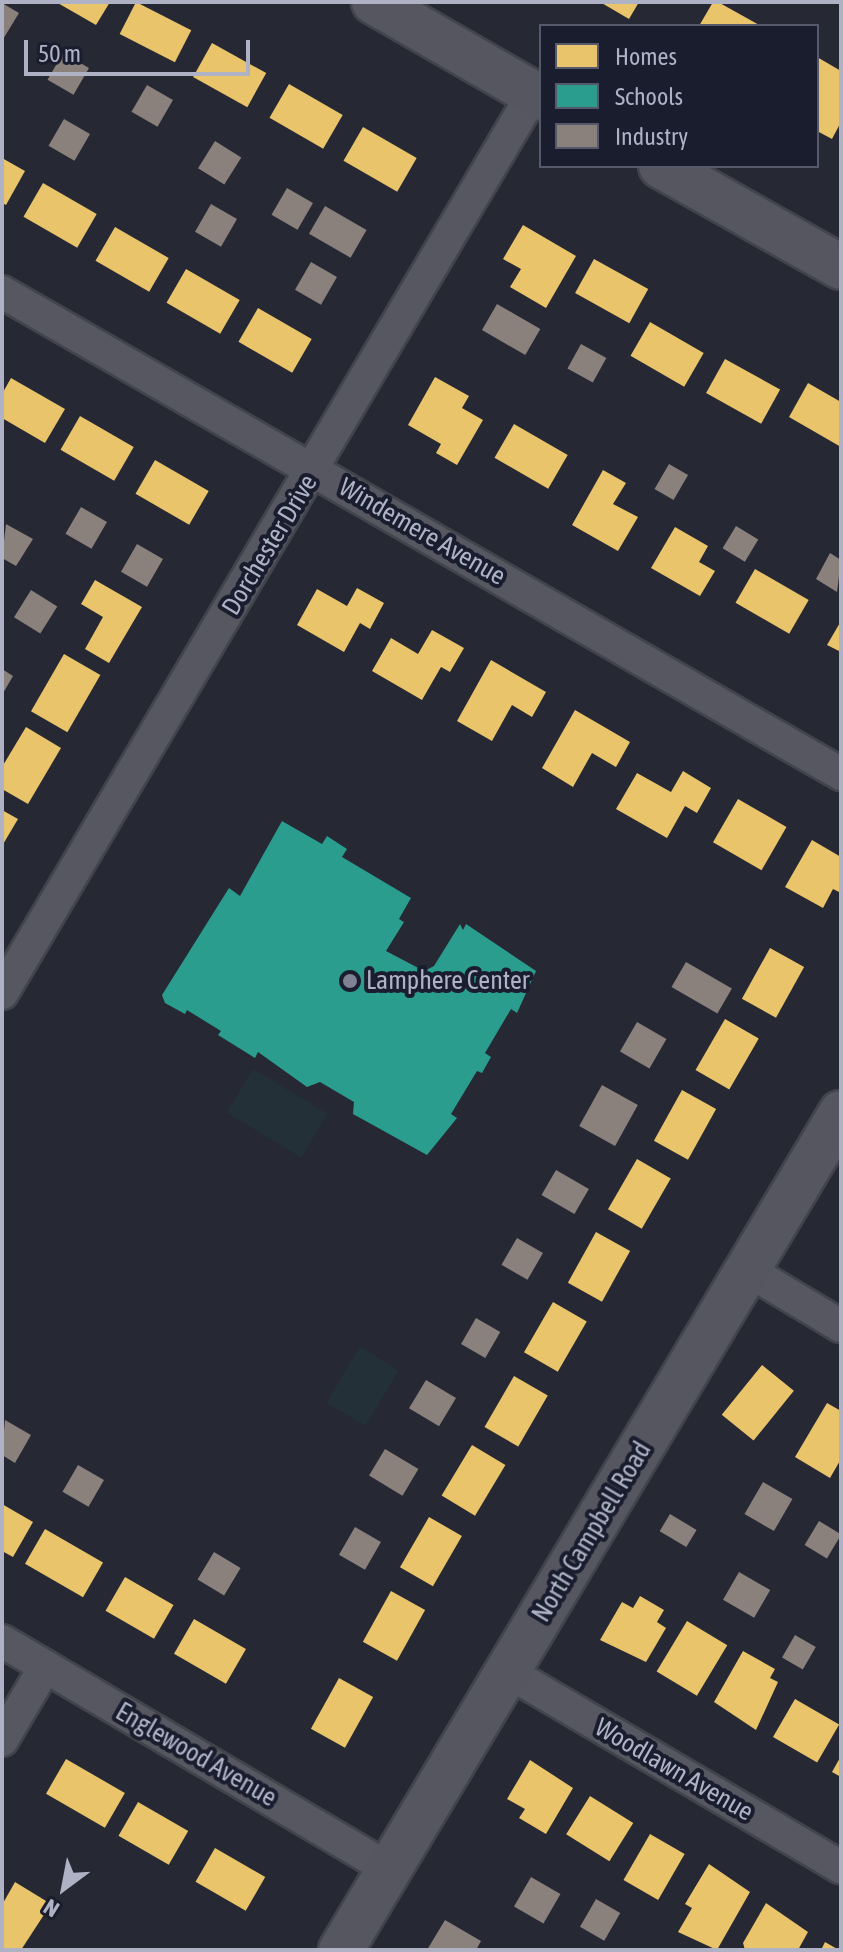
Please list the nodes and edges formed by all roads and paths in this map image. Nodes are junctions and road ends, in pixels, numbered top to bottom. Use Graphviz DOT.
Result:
graph roads {
  1 [pos="374,2"];
  2 [pos="537,96"];
  3 [pos="665,168"];
  4 [pos="841,267"];
  5 [pos="2,292"];
  6 [pos="314,470"];
  7 [pos="841,774"];
  8 [pos="2,993"];
  9 [pos="841,1113"];
  10 [pos="749,1271"];
  11 [pos="841,1326"];
  12 [pos="2,1641"];
  13 [pos="45,1667"];
  14 [pos="508,1672"];
  15 [pos="2,1740"];
  16 [pos="841,1867"];
  17 [pos="389,1869"];
  18 [pos="341,1950"];
  1 -- 2 [label="street"];
  2 -- 6 [label="street, Dorchester Drive"];
  3 -- 4 [label="street"];
  5 -- 6 [label="street, Windemere Avenue"];
  6 -- 7 [label="street, Windemere Avenue"];
  6 -- 8 [label="street, Dorchester Drive"];
  9 -- 10 [label="street, North Campbell Road"];
  10 -- 11 [label="street"];
  10 -- 14 [label="street, North Campbell Road"];
  12 -- 13 [label="street, Englewood Avenue"];
  13 -- 15 [label="street"];
  13 -- 17 [label="street, Englewood Avenue"];
  14 -- 16 [label="street, Woodlawn Avenue"];
  14 -- 17 [label="street, North Campbell Road"];
  17 -- 18 [label="street, North Campbell Road"];
}
